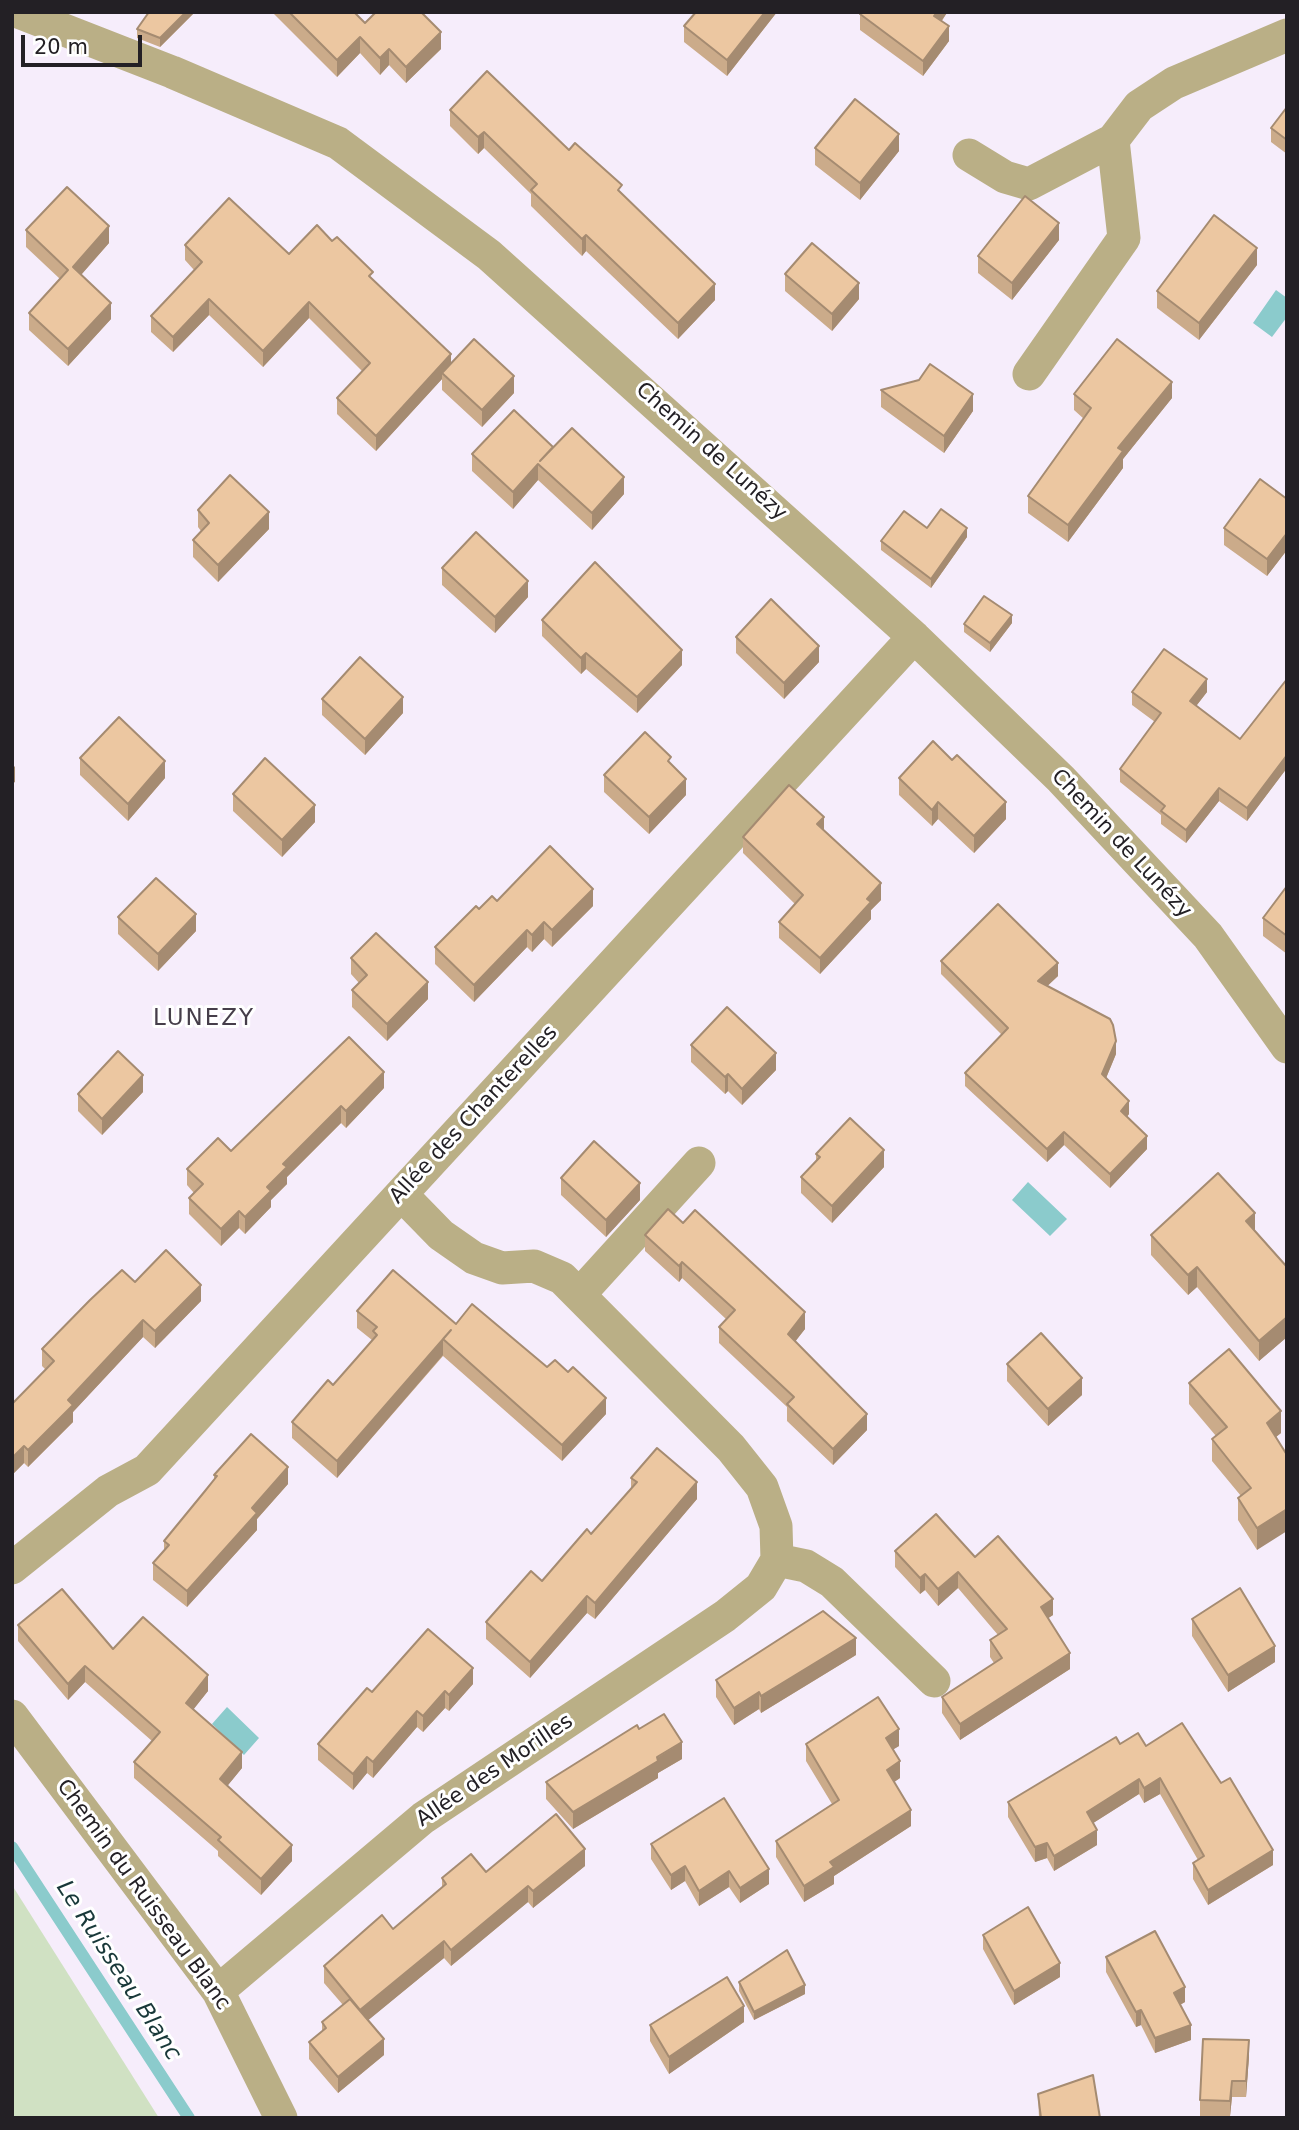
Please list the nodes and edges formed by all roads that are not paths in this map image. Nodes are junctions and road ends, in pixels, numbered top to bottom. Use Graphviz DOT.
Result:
graph roads {
  1 [pos="18,12"];
  2 [pos="1287,35"];
  3 [pos="1113,140"];
  4 [pos="969,155"];
  5 [pos="1029,374"];
  6 [pos="914,637"];
  7 [pos="1287,1048"];
  8 [pos="699,1163"];
  9 [pos="401,1194"];
  10 [pos="579,1295"];
  11 [pos="777,1560"];
  12 [pos="12,1568"];
  13 [pos="934,1681"];
  14 [pos="12,1716"];
  15 [pos="218,1991"];
  16 [pos="281,2118"];
  1 -- 6 [label="street, Chemin de Lunézy"];
  2 -- 3 [label="street"];
  3 -- 4 [label="street"];
  3 -- 5 [label="street"];
  6 -- 7 [label="street, Chemin de Lunézy"];
  6 -- 9 [label="street, Allée des Chanterelles"];
  8 -- 10 [label="street"];
  9 -- 10 [label="street"];
  9 -- 12 [label="street, Allée des Chanterelles"];
  10 -- 11 [label="street"];
  11 -- 13 [label="street"];
  11 -- 15 [label="street, Allée des Morilles"];
  14 -- 15 [label="street, Chemin du Ruisseau Blanc"];
  15 -- 16 [label="street, Chemin du Ruisseau Blanc"];
}
